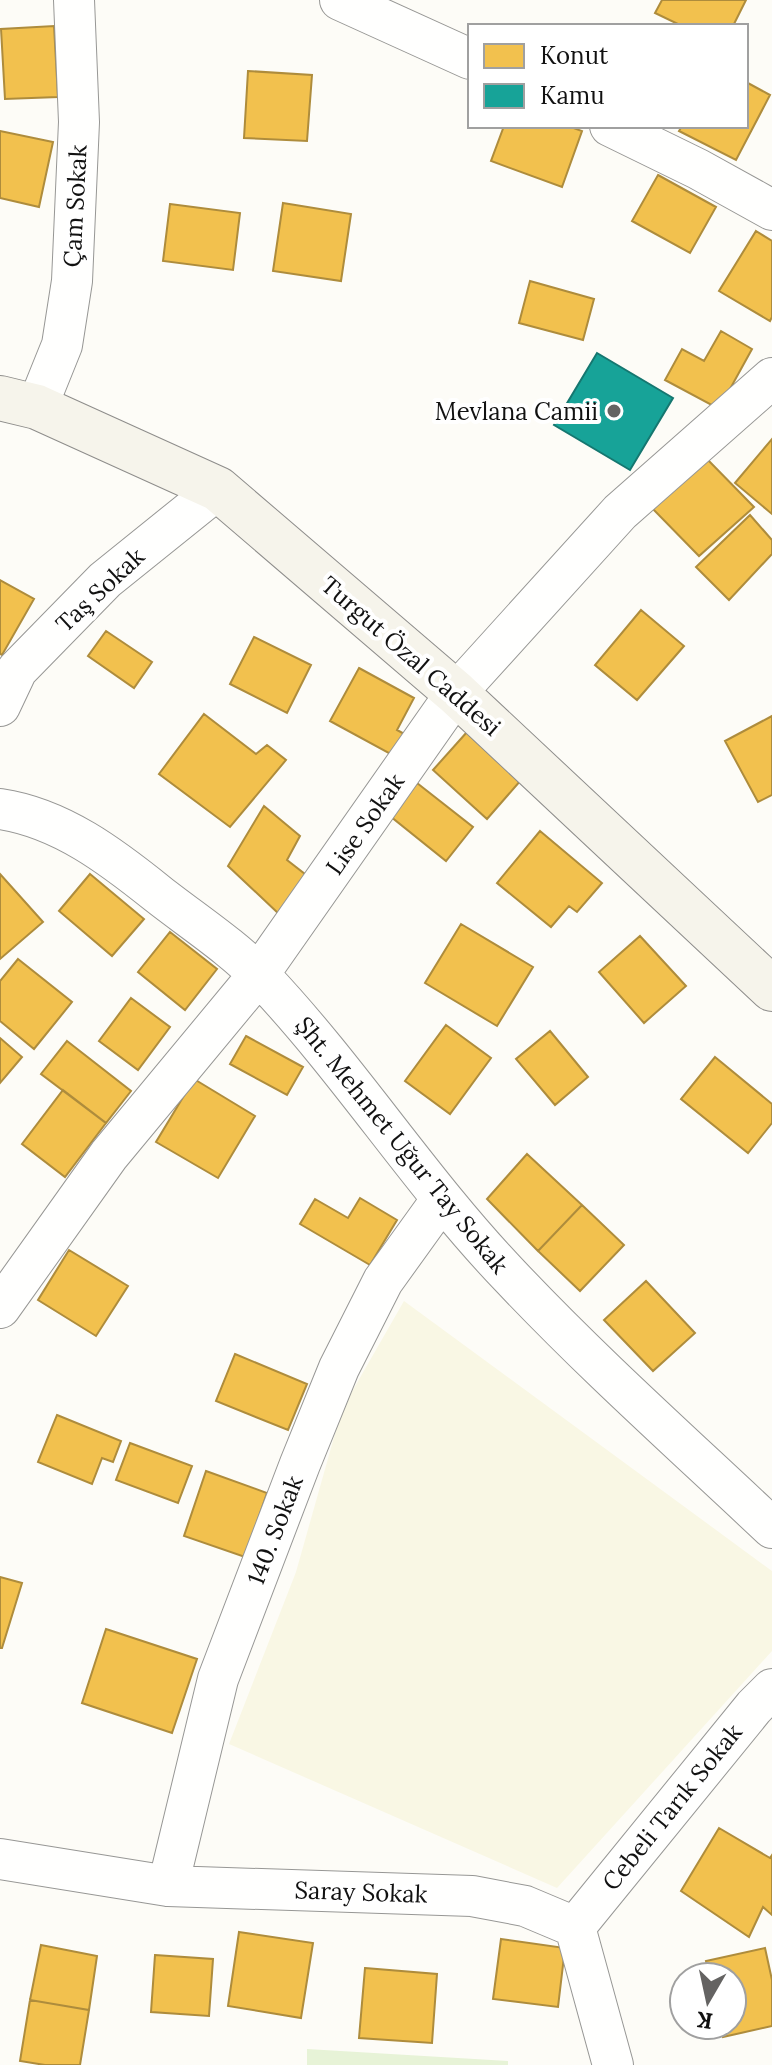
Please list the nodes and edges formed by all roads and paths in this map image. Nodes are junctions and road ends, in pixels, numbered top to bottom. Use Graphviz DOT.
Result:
graph roads {
  1 [pos="74,0"];
  2 [pos="340,0"];
  3 [pos="468,58"];
  4 [pos="614,128"];
  5 [pos="772,210"];
  6 [pos="772,378"];
  7 [pos="18,403"];
  8 [pos="218,489"];
  9 [pos="456,693"];
  10 [pos="0,706"];
  11 [pos="0,809"];
  12 [pos="259,974"];
  13 [pos="772,989"];
  14 [pos="442,1199"];
  15 [pos="0,1308"];
  16 [pos="772,1528"];
  17 [pos="772,1689"];
  18 [pos="0,1859"];
  19 [pos="168,1886"];
  20 [pos="575,1927"];
  21 [pos="613,2065"];
  1 -- 7 [label="street, Çam Sokak"];
  2 -- 3 [label="street"];
  4 -- 5 [label="street"];
  6 -- 9 [label="street, Lise Sokak"];
  7 -- 8 [label="street, Turgut Özal Caddesi"];
  8 -- 9 [label="street, Turgut Özal Caddesi"];
  8 -- 10 [label="street, Taş Sokak"];
  9 -- 12 [label="street, Lise Sokak"];
  9 -- 13 [label="street, Turgut Özal Caddesi"];
  11 -- 12 [label="street, Şht. Mehmet Uğur Tay Sokak"];
  12 -- 14 [label="street, Şht. Mehmet Uğur Tay Sokak"];
  12 -- 15 [label="street, Lise Sokak"];
  14 -- 16 [label="street, Şht. Mehmet Uğur Tay Sokak"];
  14 -- 19 [label="street, 140. Sokak"];
  17 -- 20 [label="street, Cebeli Tarık Sokak"];
  18 -- 19 [label="street, Saray Sokak"];
  19 -- 20 [label="street, Saray Sokak"];
  20 -- 21 [label="street"];
}
